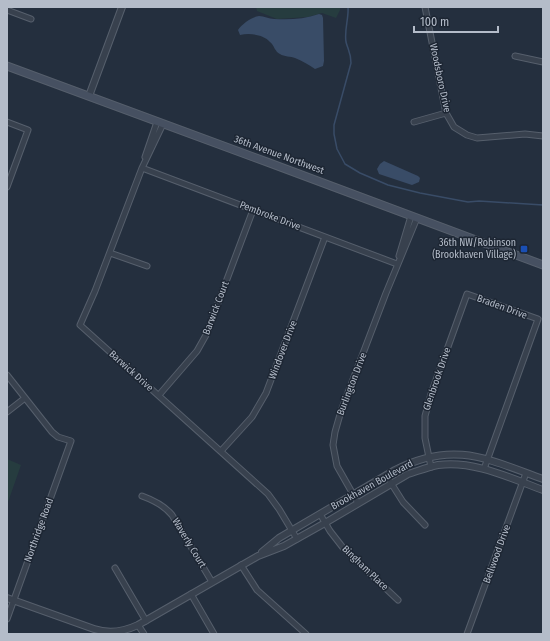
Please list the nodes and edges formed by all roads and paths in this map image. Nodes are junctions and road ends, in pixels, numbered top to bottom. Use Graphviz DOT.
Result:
graph roads {
  1 [pos="122,7"];
  2 [pos="425,7"];
  3 [pos="7,10"];
  4 [pos="31,19"];
  5 [pos="515,56"];
  6 [pos="543,62"];
  7 [pos="7,66"];
  8 [pos="89,96"];
  9 [pos="446,112"];
  10 [pos="7,122"];
  11 [pos="414,122"];
  12 [pos="160,123"];
  13 [pos="543,136"];
  14 [pos="142,168"];
  15 [pos="7,187"];
  16 [pos="253,210"];
  17 [pos="414,217"];
  18 [pos="325,237"];
  19 [pos="110,253"];
  20 [pos="397,264"];
  21 [pos="147,266"];
  22 [pos="543,266"];
  23 [pos="467,294"];
  24 [pos="7,375"];
  25 [pos="158,395"];
  26 [pos="25,398"];
  27 [pos="7,412"];
  28 [pos="221,451"];
  29 [pos="428,457"];
  30 [pos="487,459"];
  31 [pos="431,467"];
  32 [pos="484,469"];
  33 [pos="526,473"];
  34 [pos="386,475"];
  35 [pos="543,479"];
  36 [pos="523,483"];
  37 [pos="391,484"];
  38 [pos="543,490"];
  39 [pos="353,494"];
  40 [pos="142,496"];
  41 [pos="358,503"];
  42 [pos="320,514"];
  43 [pos="325,523"];
  44 [pos="425,525"];
  45 [pos="292,530"];
  46 [pos="297,539"];
  47 [pos="258,556"];
  48 [pos="241,565"];
  49 [pos="115,568"];
  50 [pos="212,582"];
  51 [pos="191,594"];
  52 [pos="7,598"];
  53 [pos="14,600"];
  54 [pos="398,600"];
  55 [pos="7,619"];
  56 [pos="146,621"];
  57 [pos="138,625"];
  58 [pos="93,632"];
  59 [pos="144,634"];
  60 [pos="214,634"];
  61 [pos="306,634"];
  62 [pos="467,634"];
  1 -- 8 [label="street"];
  2 -- 9 [label="street, Woodsboro Drive"];
  3 -- 4 [label="street"];
  5 -- 6 [label="street"];
  7 -- 8 [label="main road, 36th Avenue Northwest"];
  8 -- 12 [label="main road, 36th Avenue Northwest"];
  9 -- 11 [label="street"];
  9 -- 13 [label="street, Woodsboro Drive"];
  10 -- 15 [label="street"];
  12 -- 14 [label="street, Barwick Drive"];
  12 -- 17 [label="main road, 36th Avenue Northwest"];
  14 -- 16 [label="street, Pembroke Drive"];
  14 -- 19 [label="street, Barwick Drive"];
  16 -- 18 [label="street, Pembroke Drive"];
  16 -- 25 [label="street, Barwick Court"];
  17 -- 20 [label="street, Burlington Drive"];
  17 -- 22 [label="main road, 36th Avenue Northwest"];
  18 -- 20 [label="street, Pembroke Drive"];
  18 -- 28 [label="street, Windover Drive"];
  19 -- 21 [label="street"];
  19 -- 25 [label="street, Barwick Drive"];
  20 -- 39 [label="street, Burlington Drive"];
  23 -- 29 [label="street, Glenbrook Drive"];
  23 -- 30 [label="street, Braden Drive"];
  24 -- 26 [label="street"];
  25 -- 28 [label="street, Barwick Drive"];
  26 -- 27 [label="street"];
  26 -- 53 [label="street, Northridge Road"];
  28 -- 45 [label="street, Barwick Drive"];
  29 -- 30 [label="street, Brookhaven Boulevard"];
  29 -- 31 [label="street, Glenbrook Drive"];
  29 -- 34 [label="street, Brookhaven Boulevard"];
  30 -- 32 [label="street"];
  30 -- 33 [label="street, Brookhaven Boulevard"];
  31 -- 32 [label="street, Brookhaven Boulevard"];
  31 -- 37 [label="street, Brookhaven Boulevard"];
  32 -- 36 [label="street, Brookhaven Boulevard"];
  33 -- 35 [label="street, Brookhaven Boulevard"];
  33 -- 36 [label="street, Bellwood Drive"];
  34 -- 37 [label="street"];
  34 -- 39 [label="street, Brookhaven Boulevard"];
  36 -- 38 [label="street, Brookhaven Boulevard"];
  36 -- 62 [label="street, Bellwood Drive"];
  37 -- 41 [label="street, Brookhaven Boulevard"];
  37 -- 44 [label="street"];
  39 -- 41 [label="street, Burlington Drive"];
  39 -- 42 [label="street, Brookhaven Boulevard"];
  40 -- 50 [label="street, Waverly Court"];
  41 -- 43 [label="street, Brookhaven Boulevard"];
  42 -- 43 [label="street, Bingham Place"];
  42 -- 45 [label="street, Brookhaven Boulevard"];
  43 -- 46 [label="street, Brookhaven Boulevard"];
  43 -- 54 [label="street, Bingham Place"];
  45 -- 46 [label="street, Barwick Drive"];
  45 -- 47 [label="street, Brookhaven Boulevard"];
  46 -- 47 [label="street, Brookhaven Boulevard"];
  47 -- 48 [label="street, Brookhaven Boulevard"];
  48 -- 50 [label="street, Brookhaven Boulevard"];
  48 -- 61 [label="street"];
  49 -- 56 [label="street"];
  50 -- 51 [label="street, Brookhaven Boulevard"];
  51 -- 56 [label="street, Brookhaven Boulevard"];
  51 -- 60 [label="street"];
  52 -- 53 [label="street, Brookhaven Boulevard"];
  53 -- 55 [label="street, Northridge Road"];
  53 -- 58 [label="street, Brookhaven Boulevard"];
  56 -- 57 [label="street, Brookhaven Boulevard"];
  57 -- 58 [label="street, Brookhaven Boulevard"];
  57 -- 59 [label="street"];
}
